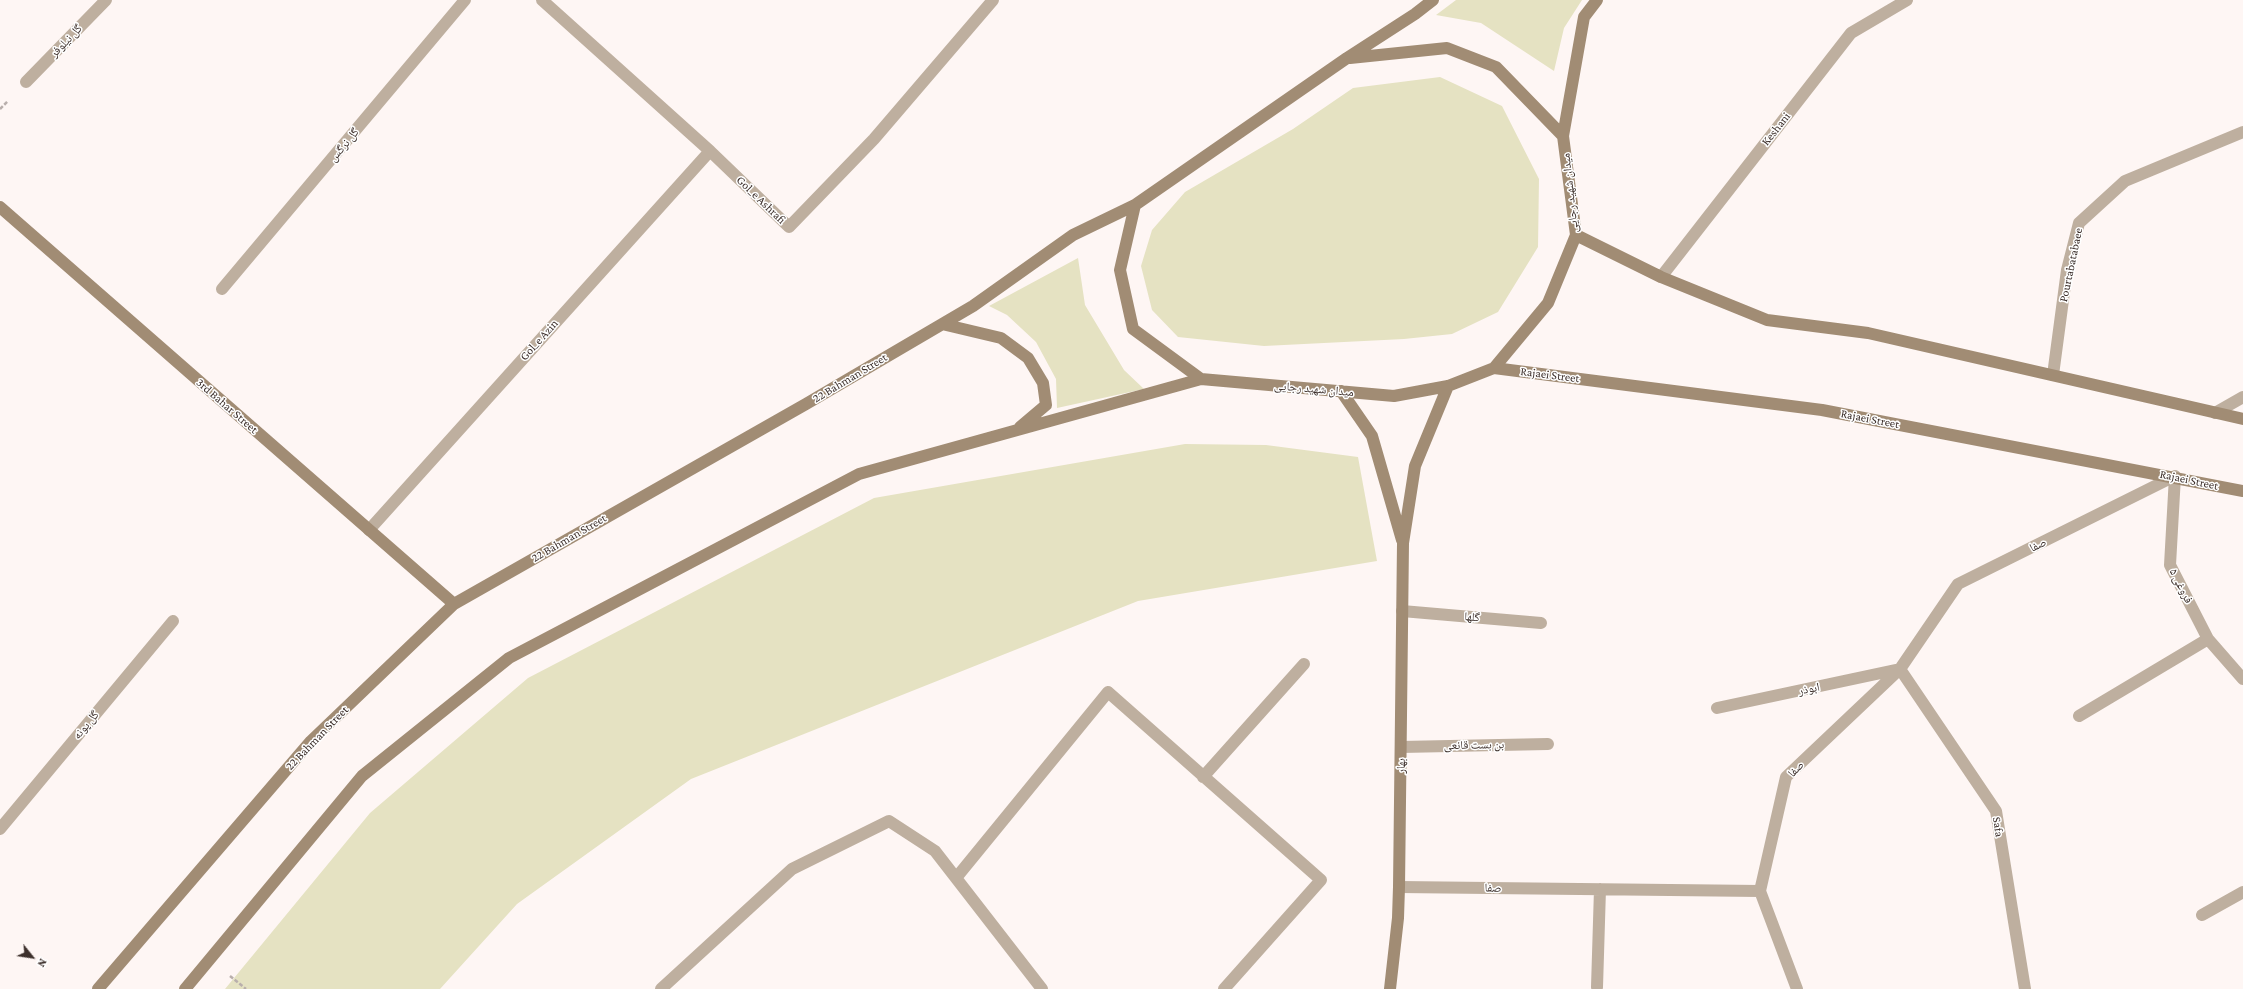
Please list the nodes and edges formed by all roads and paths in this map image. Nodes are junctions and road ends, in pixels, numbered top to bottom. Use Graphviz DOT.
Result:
graph roads {
  1 [pos="106,0"];
  2 [pos="465,0"];
  3 [pos="542,0"];
  4 [pos="993,0"];
  5 [pos="1433,0"];
  6 [pos="1597,0"];
  7 [pos="1907,0"];
  8 [pos="1347,58"];
  9 [pos="26,82"];
  10 [pos="2243,132"];
  11 [pos="1564,136"];
  12 [pos="710,151"];
  13 [pos="1135,205"];
  14 [pos="0,207"];
  15 [pos="1576,235"];
  16 [pos="1661,277"];
  17 [pos="222,289"];
  18 [pos="942,324"];
  19 [pos="1494,368"];
  20 [pos="2053,375"];
  21 [pos="1201,379"];
  22 [pos="1448,386"];
  23 [pos="1341,391"];
  24 [pos="2243,397"];
  25 [pos="2215,413"];
  26 [pos="2243,419"];
  27 [pos="1016,430"];
  28 [pos="2176,476"];
  29 [pos="2243,491"];
  30 [pos="369,530"];
  31 [pos="1403,543"];
  32 [pos="454,604"];
  33 [pos="1402,611"];
  34 [pos="173,621"];
  35 [pos="1541,623"];
  36 [pos="2208,639"];
  37 [pos="1304,664"];
  38 [pos="1900,669"];
  39 [pos="2243,680"];
  40 [pos="1717,708"];
  41 [pos="2079,716"];
  42 [pos="1548,744"];
  43 [pos="1401,747"];
  44 [pos="1203,777"];
  45 [pos="0,829"];
  46 [pos="956,878"];
  47 [pos="1399,887"];
  48 [pos="1600,889"];
  49 [pos="1760,891"];
  50 [pos="2243,892"];
  51 [pos="2202,915"];
  52 [pos="1597,986"];
  53 [pos="98,989"];
  54 [pos="185,989"];
  55 [pos="661,989"];
  56 [pos="1042,989"];
  57 [pos="1224,989"];
  58 [pos="1390,989"];
  59 [pos="1797,989"];
  60 [pos="2025,989"];
  1 -- 9 [label="street, گل نیلوفر"];
  2 -- 17 [label="street, گل نرگس"];
  3 -- 12 [label="street, Gol_e Ashrafi"];
  4 -- 12 [label="street, Gol_e Ashrafi"];
  5 -- 8 [label="main road"];
  6 -- 11 [label="main road"];
  7 -- 16 [label="street, Keshani"];
  8 -- 11 [label="main road, میدان شهید رجایی"];
  8 -- 13 [label="main road, میدان شهید رجایی"];
  10 -- 20 [label="street, Pourtabatabaee"];
  11 -- 15 [label="main road, میدان شهید رجایی"];
  12 -- 30 [label="street, Gol_e Azin"];
  13 -- 18 [label="main road, 22 Bahman Street"];
  13 -- 21 [label="main road"];
  14 -- 30 [label="main road, 3rd Bahar Street"];
  15 -- 16 [label="main road"];
  15 -- 19 [label="main road, میدان شهید رجایی"];
  16 -- 20 [label="main road"];
  18 -- 27 [label="main road"];
  18 -- 32 [label="main road, 22 Bahman Street"];
  19 -- 22 [label="main road, میدان شهید رجایی"];
  19 -- 28 [label="main road, Rajaei Street"];
  20 -- 25 [label="main road"];
  21 -- 23 [label="main road, میدان شهید رجایی"];
  21 -- 27 [label="main road"];
  22 -- 23 [label="main road, میدان شهید رجایی"];
  22 -- 31 [label="main road"];
  23 -- 31 [label="main road"];
  24 -- 25 [label="street"];
  25 -- 26 [label="main road"];
  27 -- 54 [label="main road"];
  28 -- 29 [label="main road, Rajaei Street"];
  28 -- 36 [label="street, فروغی ۵"];
  28 -- 38 [label="street, صفا"];
  30 -- 32 [label="main road, 3rd Bahar Street"];
  31 -- 33 [label="main road, بهار"];
  32 -- 53 [label="main road, 22 Bahman Street"];
  33 -- 35 [label="street, گلها"];
  33 -- 43 [label="main road, بهار"];
  34 -- 45 [label="street, گل پونه"];
  36 -- 39 [label="street, فروغی ۵"];
  36 -- 41 [label="street"];
  37 -- 44 [label="street"];
  38 -- 40 [label="street, ابوذر"];
  38 -- 49 [label="street, صفا"];
  38 -- 60 [label="street, Safa"];
  42 -- 43 [label="street, بن بست قانعی"];
  43 -- 47 [label="main road, بهار"];
  44 -- 46 [label="street"];
  44 -- 57 [label="street"];
  46 -- 55 [label="street"];
  46 -- 56 [label="street"];
  47 -- 48 [label="street, صفا"];
  47 -- 58 [label="main road, بهار"];
  48 -- 49 [label="street, صفا"];
  48 -- 52 [label="street"];
  49 -- 59 [label="street"];
  50 -- 51 [label="street"];
}
